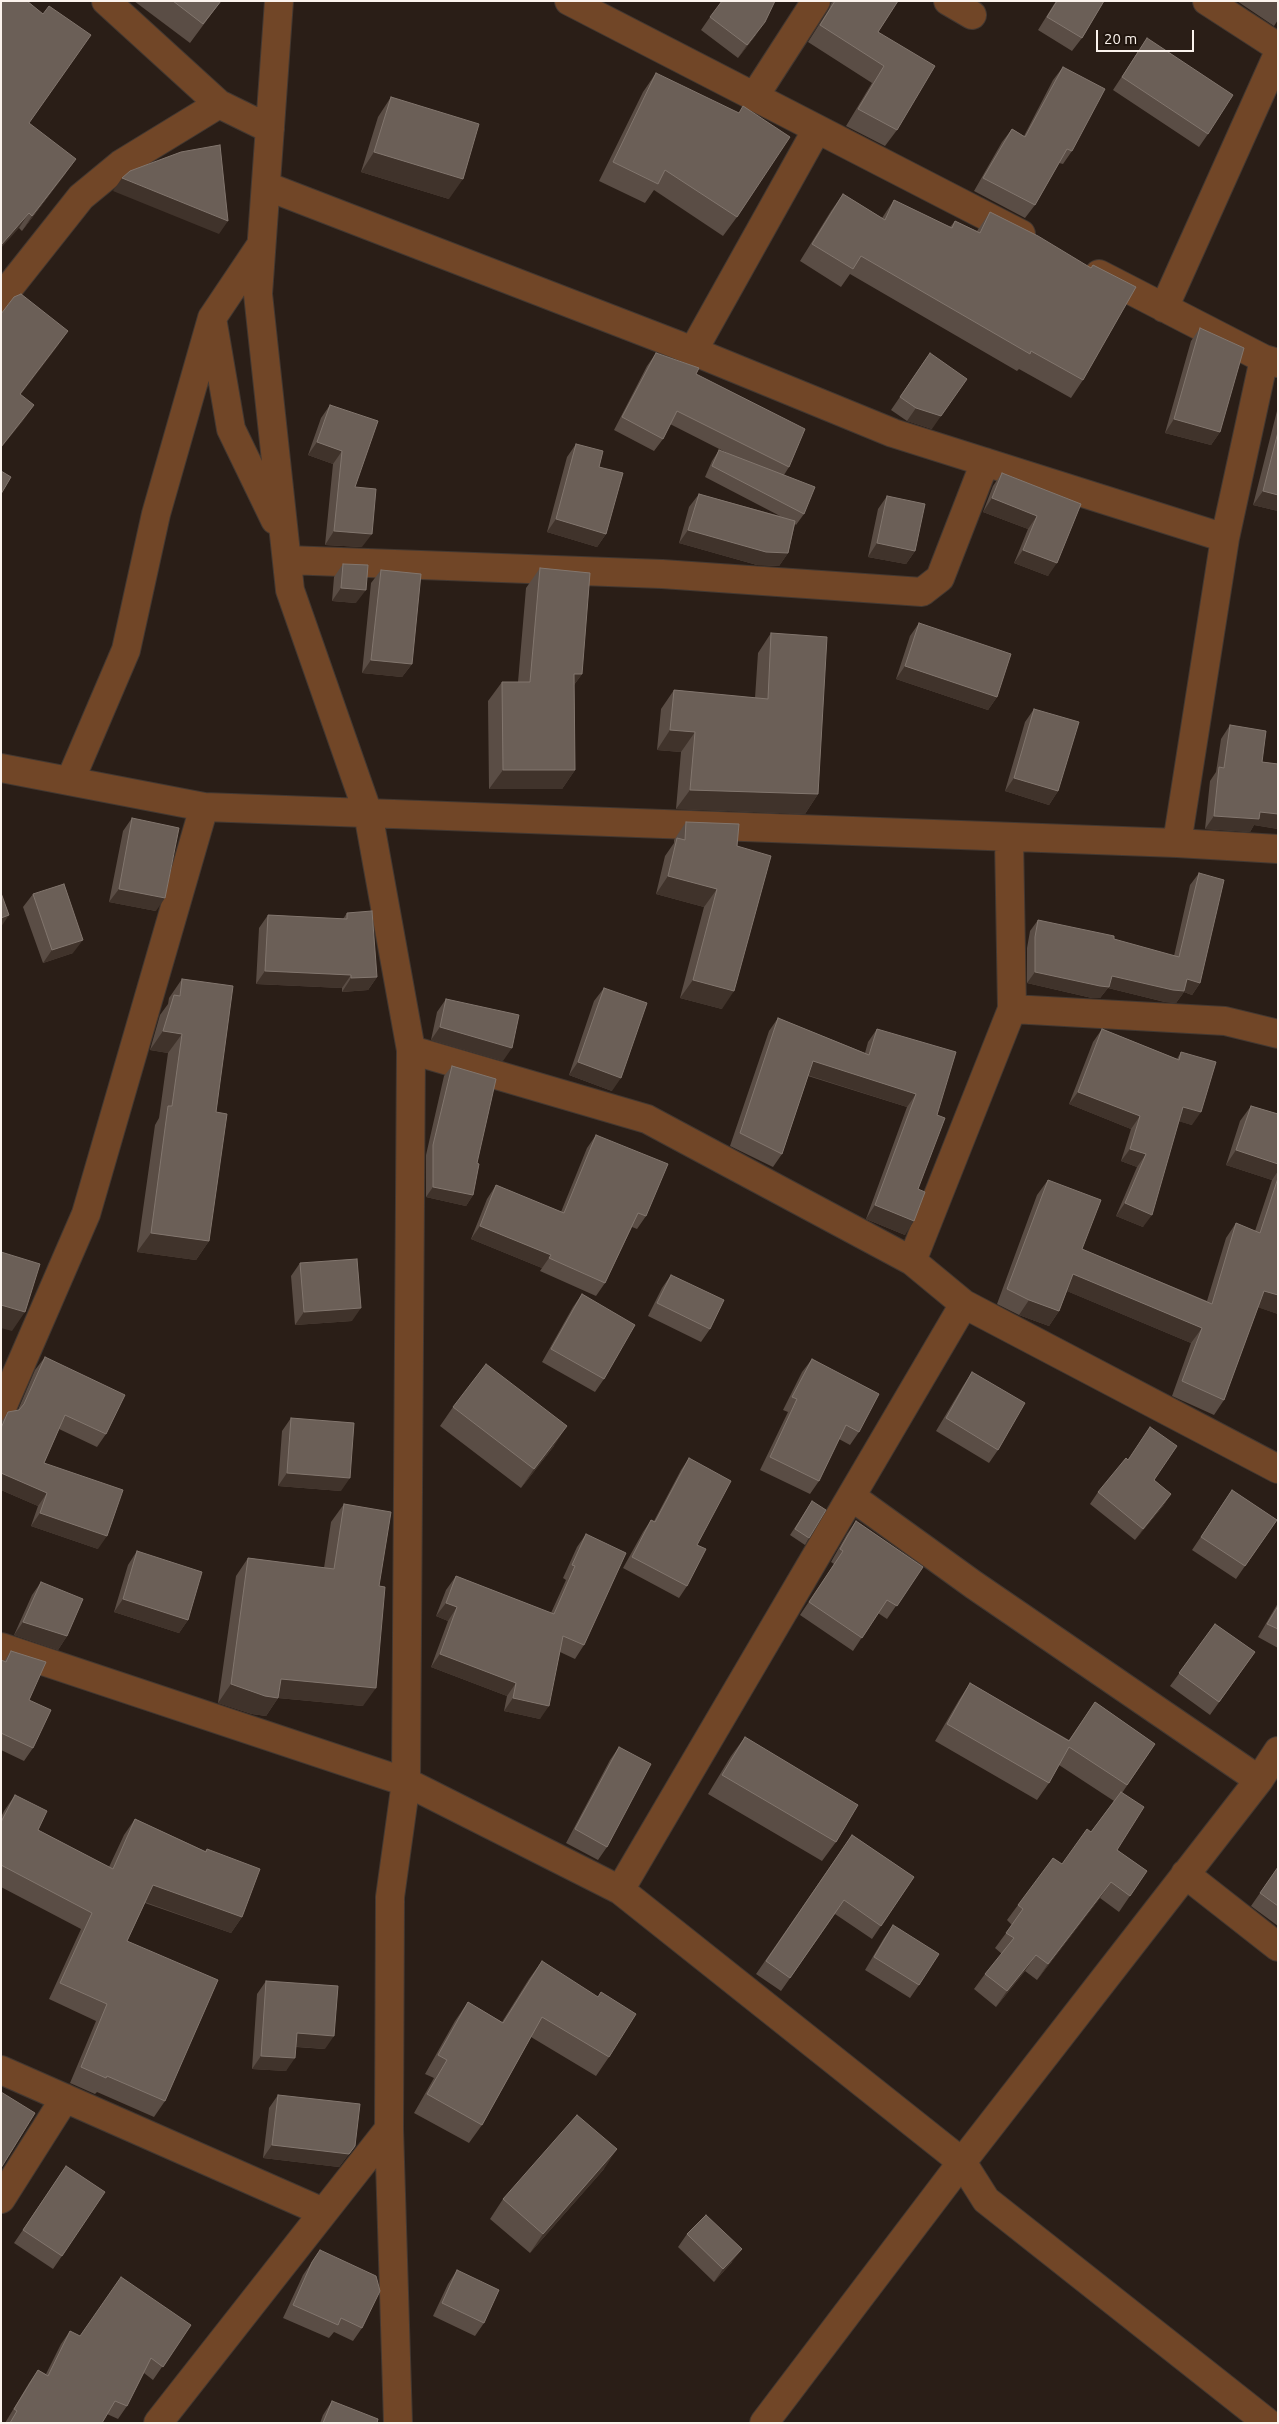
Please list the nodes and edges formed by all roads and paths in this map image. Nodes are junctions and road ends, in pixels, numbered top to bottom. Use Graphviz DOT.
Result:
graph roads {
  1 [pos="106,1"];
  2 [pos="279,1"];
  3 [pos="569,1"];
  4 [pos="816,1"];
  5 [pos="948,1"];
  6 [pos="1207,1"];
  7 [pos="972,14"];
  8 [pos="1278,47"];
  9 [pos="1278,54"];
  10 [pos="754,97"];
  11 [pos="219,104"];
  12 [pos="270,129"];
  13 [pos="817,129"];
  14 [pos="266,186"];
  15 [pos="262,243"];
  16 [pos="1042,245"];
  17 [pos="1077,263"];
  18 [pos="1,298"];
  19 [pos="1164,308"];
  20 [pos="212,318"];
  21 [pos="693,351"];
  22 [pos="1271,361"];
  23 [pos="985,462"];
  24 [pos="1225,538"];
  25 [pos="286,550"];
  26 [pos="1,768"];
  27 [pos="70,781"];
  28 [pos="204,807"];
  29 [pos="368,813"];
  30 [pos="1009,838"];
  31 [pos="1177,843"];
  32 [pos="1278,849"];
  33 [pos="1012,1009"];
  34 [pos="1278,1034"];
  35 [pos="411,1050"];
  36 [pos="912,1261"];
  37 [pos="964,1304"];
  38 [pos="1,1410"];
  39 [pos="1278,1469"];
  40 [pos="852,1497"];
  41 [pos="1,1647"];
  42 [pos="1278,1751"];
  43 [pos="1259,1780"];
  44 [pos="406,1782"];
  45 [pos="1185,1874"];
  46 [pos="620,1890"];
  47 [pos="1278,1947"];
  48 [pos="1,2070"];
  49 [pos="65,2098"];
  50 [pos="389,2129"];
  51 [pos="962,2162"];
  52 [pos="1,2199"];
  53 [pos="323,2212"];
  54 [pos="158,2423"];
  55 [pos="398,2423"];
  56 [pos="764,2423"];
  57 [pos="1268,2423"];
  1 -- 11 [label="street"];
  2 -- 12 [label="street"];
  3 -- 10 [label="street"];
  4 -- 10 [label="street"];
  5 -- 7 [label="street"];
  6 -- 8 [label="street"];
  9 -- 19 [label="street"];
  10 -- 13 [label="street"];
  11 -- 12 [label="street"];
  11 -- 18 [label="street"];
  12 -- 14 [label="street"];
  13 -- 16 [label="street"];
  13 -- 21 [label="street"];
  14 -- 15 [label="street"];
  14 -- 21 [label="street"];
  15 -- 20 [label="street"];
  15 -- 25 [label="street"];
  17 -- 19 [label="street"];
  19 -- 22 [label="street"];
  20 -- 25 [label="street"];
  20 -- 27 [label="street"];
  21 -- 23 [label="street"];
  22 -- 24 [label="street"];
  23 -- 24 [label="street"];
  23 -- 25 [label="street"];
  24 -- 31 [label="street"];
  25 -- 29 [label="street"];
  26 -- 27 [label="street"];
  27 -- 28 [label="street"];
  28 -- 29 [label="street"];
  28 -- 38 [label="street"];
  29 -- 30 [label="street"];
  29 -- 35 [label="street"];
  30 -- 31 [label="street"];
  30 -- 33 [label="street"];
  31 -- 32 [label="street"];
  33 -- 34 [label="street"];
  33 -- 36 [label="street"];
  35 -- 36 [label="street"];
  35 -- 44 [label="street"];
  36 -- 37 [label="street"];
  37 -- 39 [label="street"];
  37 -- 40 [label="street"];
  40 -- 43 [label="street"];
  40 -- 46 [label="street"];
  41 -- 44 [label="street"];
  42 -- 43 [label="street"];
  43 -- 45 [label="street"];
  44 -- 46 [label="street"];
  44 -- 50 [label="street"];
  45 -- 47 [label="street"];
  45 -- 51 [label="street"];
  46 -- 51 [label="street"];
  48 -- 49 [label="street"];
  49 -- 52 [label="street"];
  49 -- 53 [label="street"];
  50 -- 53 [label="street"];
  50 -- 55 [label="street"];
  51 -- 56 [label="street"];
  51 -- 57 [label="street"];
  53 -- 54 [label="street"];
}
